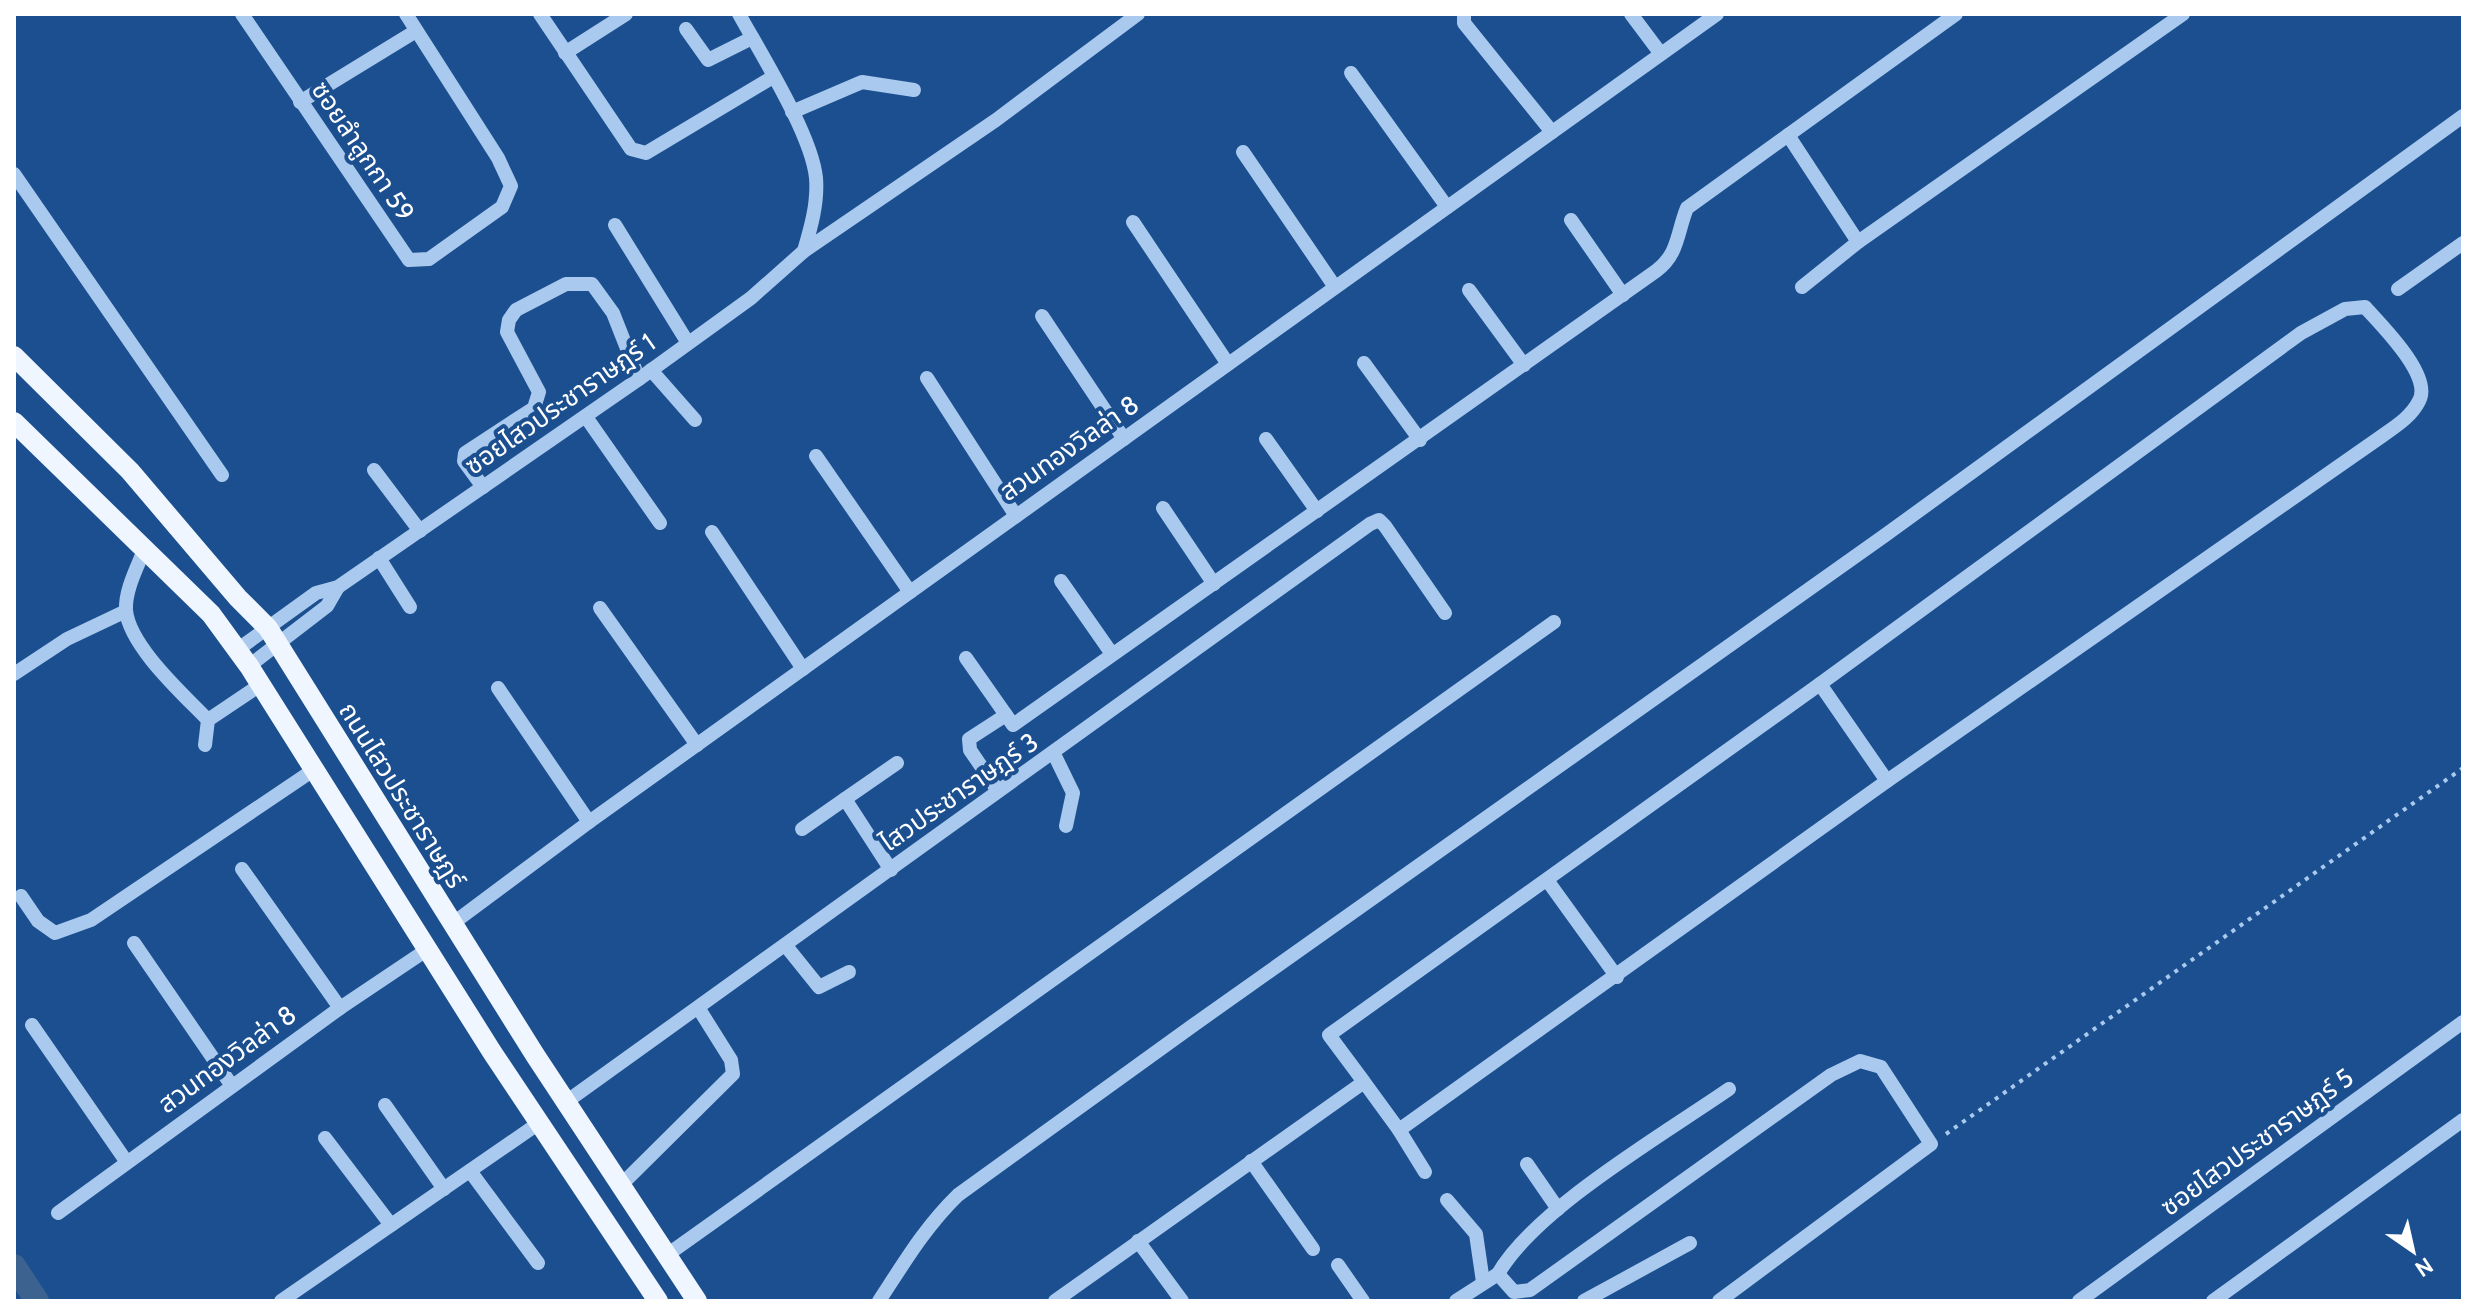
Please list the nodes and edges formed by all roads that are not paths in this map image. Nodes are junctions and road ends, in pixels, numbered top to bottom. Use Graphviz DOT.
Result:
graph roads {
  1 [pos="242,14"];
  2 [pos="406,14"];
  3 [pos="540,14"];
  4 [pos="626,14"];
  5 [pos="739,14"];
  6 [pos="1138,14"];
  7 [pos="1631,14"];
  8 [pos="1717,14"];
  9 [pos="1956,14"];
  10 [pos="2175,16"];
  11 [pos="1464,19"];
  12 [pos="686,29"];
  13 [pos="416,31"];
  14 [pos="752,38"];
  15 [pos="565,53"];
  16 [pos="1661,54"];
  17 [pos="1351,73"];
  18 [pos="773,77"];
  19 [pos="914,90"];
  20 [pos="300,102"];
  21 [pos="792,112"];
  22 [pos="2463,116"];
  23 [pos="1552,132"];
  24 [pos="1788,135"];
  25 [pos="1243,152"];
  26 [pos="14,174"];
  27 [pos="1447,207"];
  28 [pos="1571,220"];
  29 [pos="1133,222"];
  30 [pos="615,225"];
  31 [pos="1858,242"];
  32 [pos="2463,243"];
  33 [pos="804,251"];
  34 [pos="1335,287"];
  35 [pos="1802,287"];
  36 [pos="2398,289"];
  37 [pos="1469,290"];
  38 [pos="1623,295"];
  39 [pos="1042,316"];
  40 [pos="688,343"];
  41 [pos="14,356"];
  42 [pos="1364,363"];
  43 [pos="1228,364"];
  44 [pos="1524,365"];
  45 [pos="645,374"];
  46 [pos="927,378"];
  47 [pos="586,417"];
  48 [pos="695,420"];
  49 [pos="14,422"];
  50 [pos="1124,439"];
  51 [pos="1266,439"];
  52 [pos="1420,440"];
  53 [pos="816,456"];
  54 [pos="374,470"];
  55 [pos="222,475"];
  56 [pos="483,487"];
  57 [pos="1163,508"];
  58 [pos="1317,511"];
  59 [pos="1016,516"];
  60 [pos="660,523"];
  61 [pos="420,531"];
  62 [pos="712,532"];
  63 [pos="144,550"];
  64 [pos="379,558"];
  65 [pos="1061,581"];
  66 [pos="1214,584"];
  67 [pos="910,592"];
  68 [pos="410,607"];
  69 [pos="600,608"];
  70 [pos="126,611"];
  71 [pos="1445,613"];
  72 [pos="1554,622"];
  73 [pos="274,636"];
  74 [pos="1112,654"];
  75 [pos="243,658"];
  76 [pos="966,658"];
  77 [pos="803,669"];
  78 [pos="14,674"];
  79 [pos="1820,684"];
  80 [pos="260,685"];
  81 [pos="498,688"];
  82 [pos="1006,715"];
  83 [pos="323,716"];
  84 [pos="208,720"];
  85 [pos="292,736"];
  86 [pos="205,745"];
  87 [pos="697,745"];
  88 [pos="1054,754"];
  89 [pos="897,763"];
  90 [pos="312,771"];
  91 [pos="1887,781"];
  92 [pos="998,791"];
  93 [pos="845,799"];
  94 [pos="589,822"];
  95 [pos="1066,826"];
  96 [pos="802,829"];
  97 [pos="242,869"];
  98 [pos="891,870"];
  99 [pos="1547,880"];
  100 [pos="21,896"];
  101 [pos="452,924"];
  102 [pos="134,943"];
  103 [pos="786,946"];
  104 [pos="428,949"];
  105 [pos="849,972"];
  106 [pos="1617,977"];
  107 [pos="340,1008"];
  108 [pos="699,1009"];
  109 [pos="2463,1022"];
  110 [pos="32,1025"];
  111 [pos="1364,1082"];
  112 [pos="232,1086"];
  113 [pos="1729,1089"];
  114 [pos="566,1102"];
  115 [pos="385,1105"];
  116 [pos="2463,1120"];
  117 [pos="539,1123"];
  118 [pos="1399,1130"];
  119 [pos="325,1138"];
  120 [pos="126,1161"];
  121 [pos="1251,1161"];
  122 [pos="1527,1164"];
  123 [pos="470,1171"];
  124 [pos="1425,1172"];
  125 [pos="621,1185"];
  126 [pos="444,1189"];
  127 [pos="1447,1200"];
  128 [pos="1558,1209"];
  129 [pos="58,1213"];
  130 [pos="391,1225"];
  131 [pos="1138,1241"];
  132 [pos="1690,1243"];
  133 [pos="1313,1249"];
  134 [pos="667,1255"];
  135 [pos="538,1263"];
  136 [pos="1338,1265"];
  137 [pos="1498,1274"];
  138 [pos="1483,1282"];
  139 [pos="281,1301"];
  140 [pos="658,1301"];
  141 [pos="697,1301"];
  142 [pos="879,1301"];
  143 [pos="1055,1301"];
  144 [pos="1182,1301"];
  145 [pos="1363,1301"];
  146 [pos="1456,1301"];
  147 [pos="1584,1301"];
  148 [pos="1719,1301"];
  149 [pos="2079,1301"];
  150 [pos="2213,1301"];
  1 -- 20 [label="street, ซอยลำลูกกา 59"];
  2 -- 13 [label="street"];
  3 -- 15 [label="street"];
  4 -- 15 [label="street"];
  5 -- 14 [label="street"];
  6 -- 33 [label="street, ซอยไสวประชาราษฎร์ 1"];
  7 -- 16 [label="street"];
  8 -- 16 [label="street, สวนทองวิลล่า 8"];
  9 -- 24 [label="street"];
  10 -- 31 [label="street"];
  11 -- 23 [label="street"];
  12 -- 14 [label="street"];
  13 -- 20 [label="street"];
  13 -- 20 [label="street, ซอยลำลูกกา 59"];
  14 -- 18 [label="street"];
  15 -- 18 [label="street"];
  16 -- 23 [label="street, สวนทองวิลล่า 8"];
  17 -- 27 [label="street"];
  18 -- 21 [label="street"];
  19 -- 21 [label="street"];
  21 -- 33 [label="street"];
  22 -- 142 [label="street"];
  23 -- 27 [label="street, สวนทองวิลล่า 8"];
  24 -- 31 [label="street"];
  24 -- 38 [label="street"];
  25 -- 34 [label="street"];
  26 -- 55 [label="street"];
  27 -- 34 [label="street, สวนทองวิลล่า 8"];
  28 -- 38 [label="street"];
  29 -- 43 [label="street"];
  30 -- 40 [label="street"];
  31 -- 35 [label="street"];
  32 -- 36 [label="street"];
  33 -- 40 [label="street, ซอยไสวประชาราษฎร์ 1"];
  34 -- 43 [label="street, สวนทองวิลล่า 8"];
  37 -- 44 [label="street"];
  38 -- 44 [label="street"];
  39 -- 50 [label="street"];
  40 -- 45 [label="street, ซอยไสวประชาราษฎร์ 1"];
  41 -- 73 [label="main road, ถนนไสวประชาราษฎร์"];
  42 -- 52 [label="street"];
  43 -- 50 [label="street, สวนทองวิลล่า 8"];
  44 -- 52 [label="street"];
  45 -- 47 [label="street, ซอยไสวประชาราษฎร์ 1"];
  45 -- 48 [label="street"];
  45 -- 56 [label="street"];
  46 -- 59 [label="street"];
  47 -- 56 [label="street, ซอยไสวประชาราษฎร์ 1"];
  47 -- 60 [label="street"];
  49 -- 63 [label="main road"];
  50 -- 59 [label="street, สวนทองวิลล่า 8"];
  51 -- 58 [label="street"];
  52 -- 58 [label="street"];
  53 -- 67 [label="street"];
  54 -- 61 [label="street"];
  56 -- 61 [label="street, ซอยไสวประชาราษฎร์ 1"];
  57 -- 66 [label="street"];
  58 -- 66 [label="street"];
  59 -- 67 [label="street, สวนทองวิลล่า 8"];
  61 -- 64 [label="street, ซอยไสวประชาราษฎร์ 1"];
  62 -- 77 [label="street"];
  63 -- 70 [label="street"];
  63 -- 75 [label="main road"];
  64 -- 68 [label="street"];
  64 -- 73 [label="street, ซอยไสวประชาราษฎร์ 1"];
  65 -- 74 [label="street"];
  66 -- 74 [label="street"];
  67 -- 77 [label="street, สวนทองวิลล่า 8"];
  69 -- 87 [label="street"];
  70 -- 78 [label="street"];
  70 -- 84 [label="street"];
  71 -- 88 [label="street, ไสวประชาราษฎร์ 3"];
  72 -- 134 [label="street"];
  73 -- 75 [label="street, ซอยไสวประชาราษฎร์ 1"];
  73 -- 83 [label="main road, ถนนไสวประชาราษฎร์"];
  74 -- 82 [label="street"];
  75 -- 80 [label="main road"];
  76 -- 82 [label="street"];
  77 -- 87 [label="street, สวนทองวิลล่า 8"];
  79 -- 91 [label="street"];
  79 -- 91 [label="street"];
  79 -- 99 [label="street"];
  80 -- 84 [label="street"];
  80 -- 85 [label="main road"];
  81 -- 94 [label="street"];
  82 -- 92 [label="street"];
  83 -- 85 [label="main road"];
  83 -- 101 [label="main road, ถนนไสวประชาราษฎร์"];
  84 -- 86 [label="street"];
  85 -- 90 [label="main road"];
  87 -- 94 [label="street, สวนทองวิลล่า 8"];
  88 -- 92 [label="street, ไสวประชาราษฎร์ 3"];
  88 -- 95 [label="street"];
  89 -- 93 [label="street"];
  90 -- 100 [label="street"];
  90 -- 104 [label="main road"];
  91 -- 106 [label="street"];
  92 -- 98 [label="street, ไสวประชาราษฎร์ 3"];
  93 -- 96 [label="street"];
  93 -- 98 [label="street"];
  94 -- 101 [label="street, สวนทองวิลล่า 8"];
  97 -- 107 [label="street"];
  98 -- 103 [label="street, ไสวประชาราษฎร์ 3"];
  99 -- 106 [label="street"];
  99 -- 111 [label="street"];
  101 -- 114 [label="main road, ถนนไสวประชาราษฎร์"];
  102 -- 112 [label="street"];
  103 -- 105 [label="street"];
  103 -- 108 [label="street, ไสวประชาราษฎร์ 3"];
  104 -- 107 [label="street, สวนทองวิลล่า 8"];
  104 -- 117 [label="main road"];
  106 -- 118 [label="street"];
  107 -- 112 [label="street, สวนทองวิลล่า 8"];
  108 -- 114 [label="street, ไสวประชาราษฎร์ 3"];
  108 -- 125 [label="street"];
  109 -- 149 [label="street, ซอยไสวประชาราษฎร์ 5"];
  110 -- 120 [label="street"];
  111 -- 118 [label="street"];
  111 -- 121 [label="street"];
  112 -- 120 [label="street, สวนทองวิลล่า 8"];
  113 -- 128 [label="street"];
  114 -- 125 [label="main road, ถนนไสวประชาราษฎร์"];
  115 -- 126 [label="street"];
  116 -- 150 [label="street"];
  117 -- 123 [label="street"];
  117 -- 140 [label="main road"];
  118 -- 124 [label="street"];
  119 -- 130 [label="street"];
  120 -- 129 [label="street, สวนทองวิลล่า 8"];
  121 -- 131 [label="street"];
  121 -- 133 [label="street"];
  122 -- 128 [label="street"];
  123 -- 126 [label="street"];
  123 -- 135 [label="street"];
  125 -- 134 [label="main road, ถนนไสวประชาราษฎร์"];
  126 -- 130 [label="street"];
  127 -- 138 [label="street"];
  128 -- 137 [label="street"];
  130 -- 139 [label="street"];
  131 -- 143 [label="street"];
  131 -- 144 [label="street"];
  132 -- 147 [label="street"];
  134 -- 141 [label="main road, ถนนไสวประชาราษฎร์"];
  136 -- 145 [label="street"];
  137 -- 138 [label="street"];
  137 -- 148 [label="street"];
  138 -- 146 [label="street"];
}
